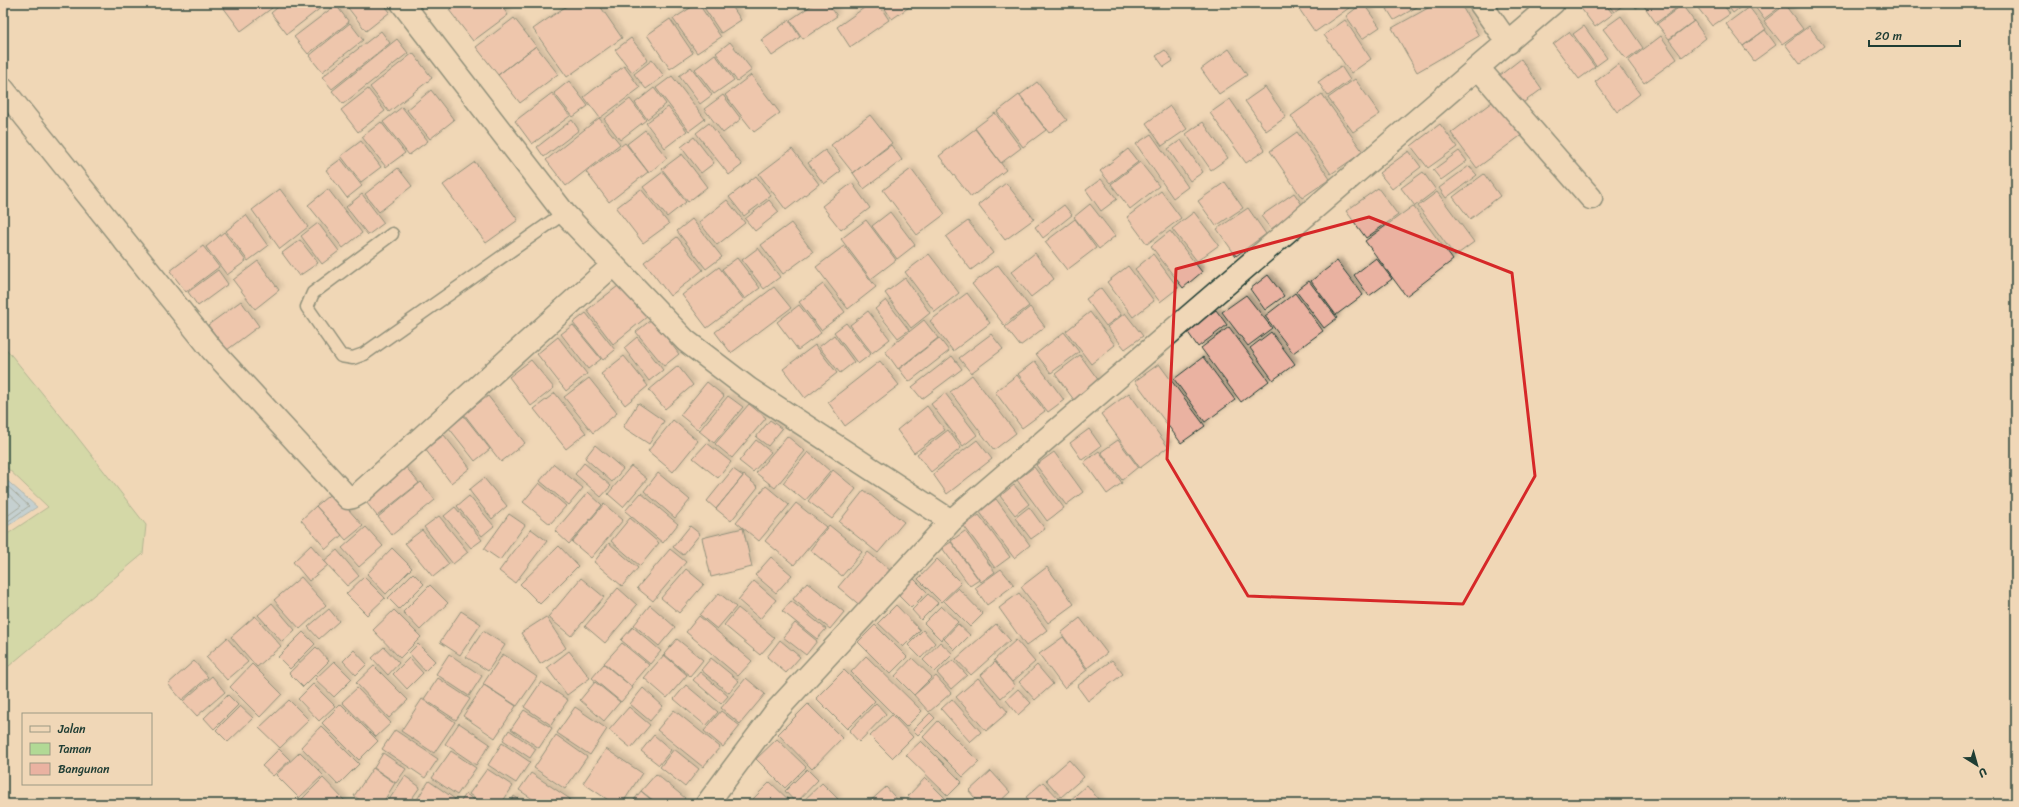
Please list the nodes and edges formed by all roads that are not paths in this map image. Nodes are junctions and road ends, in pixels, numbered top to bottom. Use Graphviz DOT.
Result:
graph roads {
  1 [pos="402,3"];
  2 [pos="1480,3"];
  3 [pos="1553,3"];
  4 [pos="1508,43"];
  5 [pos="1479,68"];
  6 [pos="3,89"];
  7 [pos="1591,198"];
  8 [pos="564,212"];
  9 [pos="392,234"];
  10 [pos="613,265"];
  11 [pos="951,521"];
  12 [pos="707,804"];
  1 -- 8 [label="street"];
  2 -- 4 [label="street"];
  3 -- 4 [label="street"];
  4 -- 5 [label="street"];
  5 -- 7 [label="street"];
  5 -- 11 [label="street"];
  6 -- 10 [label="street"];
  8 -- 9 [label="lane"];
  8 -- 10 [label="street"];
  10 -- 11 [label="street"];
  11 -- 12 [label="street"];
}
